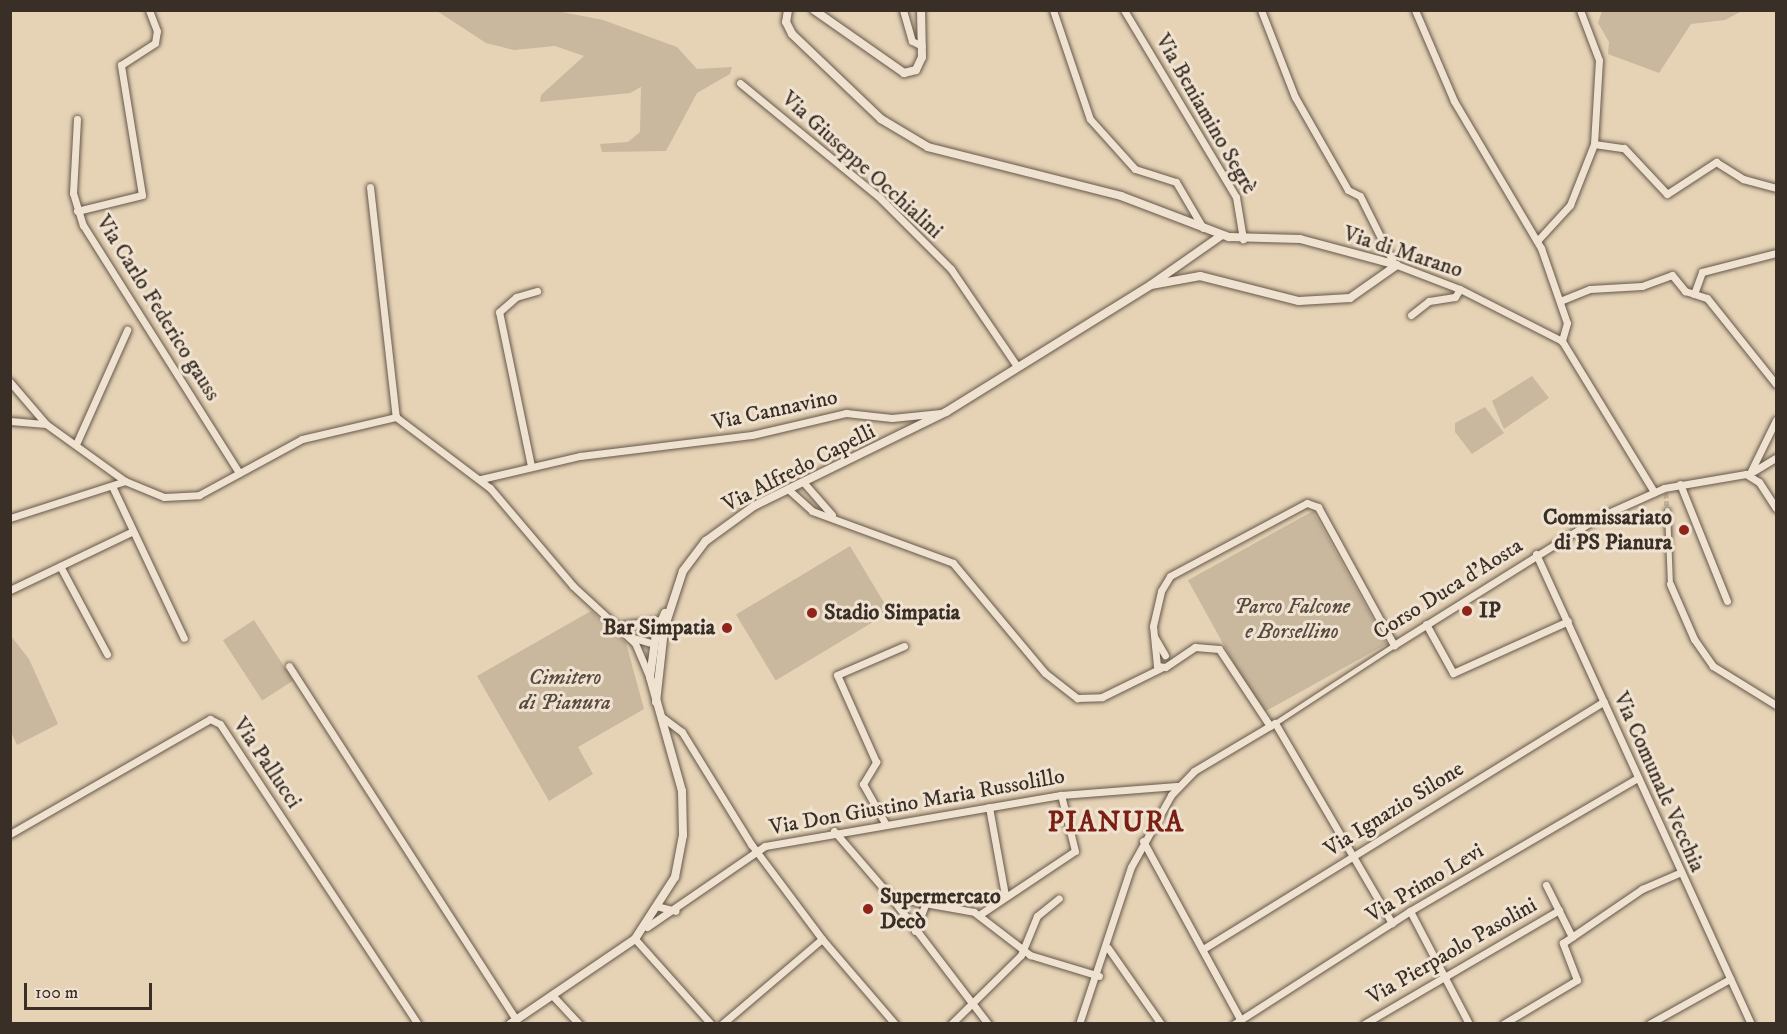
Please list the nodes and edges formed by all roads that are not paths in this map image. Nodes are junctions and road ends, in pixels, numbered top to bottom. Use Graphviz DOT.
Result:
graph roads {
  1 [pos="149,10"];
  2 [pos="788,10"];
  3 [pos="814,10"];
  4 [pos="903,10"];
  5 [pos="921,10"];
  6 [pos="1053,10"];
  7 [pos="1124,10"];
  8 [pos="1261,10"];
  9 [pos="1415,10"];
  10 [pos="1580,10"];
  11 [pos="922,46"];
  12 [pos="740,83"];
  13 [pos="77,119"];
  14 [pos="1594,144"];
  15 [pos="370,187"];
  16 [pos="1776,188"];
  17 [pos="77,211"];
  18 [pos="1203,228"];
  19 [pos="1222,235"];
  20 [pos="1244,239"];
  21 [pos="1537,241"];
  22 [pos="1776,253"];
  23 [pos="1396,265"];
  24 [pos="1151,285"];
  25 [pos="1460,289"];
  26 [pos="537,291"];
  27 [pos="1694,294"];
  28 [pos="1560,301"];
  29 [pos="1411,315"];
  30 [pos="128,330"];
  31 [pos="1562,341"];
  32 [pos="1017,366"];
  33 [pos="10,382"];
  34 [pos="1776,384"];
  35 [pos="946,412"];
  36 [pos="396,417"];
  37 [pos="1776,420"];
  38 [pos="10,421"];
  39 [pos="45,424"];
  40 [pos="77,442"];
  41 [pos="1776,458"];
  42 [pos="531,466"];
  43 [pos="239,473"];
  44 [pos="1749,475"];
  45 [pos="481,479"];
  46 [pos="125,481"];
  47 [pos="805,484"];
  48 [pos="1680,484"];
  49 [pos="112,486"];
  50 [pos="789,490"];
  51 [pos="1654,492"];
  52 [pos="1776,508"];
  53 [pos="1667,510"];
  54 [pos="834,517"];
  55 [pos="10,518"];
  56 [pos="133,531"];
  57 [pos="1536,554"];
  58 [pos="60,566"];
  59 [pos="1670,584"];
  60 [pos="10,590"];
  61 [pos="1727,601"];
  62 [pos="663,620"];
  63 [pos="1568,621"];
  64 [pos="1426,624"];
  65 [pos="617,626"];
  66 [pos="1153,633"];
  67 [pos="630,637"];
  68 [pos="184,638"];
  69 [pos="654,644"];
  70 [pos="637,645"];
  71 [pos="1394,645"];
  72 [pos="904,646"];
  73 [pos="107,654"];
  74 [pos="1166,659"];
  75 [pos="1157,663"];
  76 [pos="289,666"];
  77 [pos="655,680"];
  78 [pos="1604,701"];
  79 [pos="1776,705"];
  80 [pos="662,717"];
  81 [pos="1272,724"];
  82 [pos="1638,778"];
  83 [pos="1178,786"];
  84 [pos="1061,795"];
  85 [pos="989,807"];
  86 [pos="885,823"];
  87 [pos="834,831"];
  88 [pos="10,834"];
  89 [pos="1143,841"];
  90 [pos="755,850"];
  91 [pos="1353,856"];
  92 [pos="1679,873"];
  93 [pos="1546,885"];
  94 [pos="1005,895"];
  95 [pos="891,897"];
  96 [pos="1059,898"];
  97 [pos="926,902"];
  98 [pos="660,907"];
  99 [pos="1559,910"];
  100 [pos="676,911"];
  101 [pos="1410,911"];
  102 [pos="979,915"];
  103 [pos="1392,923"];
  104 [pos="646,927"];
  105 [pos="915,931"];
  106 [pos="1572,937"];
  107 [pos="635,939"];
  108 [pos="822,939"];
  109 [pos="1108,948"];
  110 [pos="1203,949"];
  111 [pos="1024,951"];
  112 [pos="1099,976"];
  113 [pos="1443,976"];
  114 [pos="1730,979"];
  115 [pos="552,995"];
  116 [pos="973,1002"];
  117 [pos="513,1021"];
  118 [pos="1237,1021"];
  119 [pos="418,1023"];
  120 [pos="579,1023"];
  121 [pos="711,1023"];
  122 [pos="722,1023"];
  123 [pos="895,1023"];
  124 [pos="951,1023"];
  125 [pos="988,1023"];
  126 [pos="1079,1023"];
  127 [pos="1161,1023"];
  128 [pos="1364,1023"];
  129 [pos="1469,1023"];
  130 [pos="1503,1023"];
  131 [pos="1650,1023"];
  132 [pos="1751,1023"];
  1 -- 17 [label="street"];
  2 -- 18 [label="street, Via di Marano"];
  3 -- 11 [label="street"];
  4 -- 11 [label="street"];
  5 -- 11 [label="street"];
  6 -- 18 [label="street"];
  7 -- 20 [label="street, Via Beniamino Segrè"];
  8 -- 23 [label="street"];
  9 -- 21 [label="street"];
  10 -- 14 [label="street"];
  12 -- 32 [label="street, Via Giuseppe Occhialini"];
  13 -- 17 [label="street, Via Carlo Federico gauss"];
  14 -- 16 [label="street"];
  14 -- 21 [label="street"];
  15 -- 36 [label="street"];
  17 -- 43 [label="street, Via Carlo Federico gauss"];
  18 -- 19 [label="street, Via di Marano"];
  19 -- 20 [label="street, Via di Marano"];
  19 -- 24 [label="street, Via Cannavino"];
  20 -- 23 [label="street, Via di Marano"];
  21 -- 28 [label="street"];
  22 -- 27 [label="street"];
  23 -- 24 [label="street, Via Cannavino"];
  23 -- 25 [label="street, Via di Marano"];
  24 -- 32 [label="street, Via Cannavino"];
  25 -- 29 [label="street"];
  25 -- 31 [label="street, Via di Marano"];
  26 -- 42 [label="street"];
  27 -- 28 [label="street"];
  27 -- 34 [label="street"];
  28 -- 31 [label="street"];
  30 -- 40 [label="street"];
  31 -- 51 [label="street"];
  32 -- 35 [label="street, Via Cannavino"];
  33 -- 39 [label="street"];
  35 -- 42 [label="street, Via Cannavino"];
  35 -- 47 [label="street, Via Alfredo Capelli"];
  36 -- 43 [label="street"];
  36 -- 45 [label="street"];
  37 -- 44 [label="street"];
  38 -- 39 [label="street"];
  39 -- 40 [label="street"];
  40 -- 46 [label="street"];
  41 -- 44 [label="street"];
  42 -- 45 [label="street, Via Cannavino"];
  43 -- 46 [label="street"];
  44 -- 48 [label="street, Corso Duca d'Aosta"];
  44 -- 52 [label="street"];
  45 -- 65 [label="street"];
  46 -- 49 [label="street"];
  47 -- 50 [label="street, Via Alfredo Capelli"];
  47 -- 54 [label="street"];
  48 -- 51 [label="street, Corso Duca d'Aosta"];
  48 -- 61 [label="street"];
  49 -- 55 [label="street"];
  49 -- 56 [label="street"];
  50 -- 54 [label="street"];
  50 -- 62 [label="street, Via Alfredo Capelli"];
  51 -- 57 [label="street, Corso Duca d'Aosta"];
  53 -- 59 [label="street"];
  54 -- 75 [label="street"];
  56 -- 58 [label="street"];
  56 -- 68 [label="street"];
  57 -- 63 [label="street, Via Comunale Vecchia"];
  57 -- 64 [label="street, Corso Duca d'Aosta"];
  58 -- 60 [label="street"];
  58 -- 73 [label="street"];
  59 -- 79 [label="street"];
  62 -- 65 [label="street"];
  62 -- 69 [label="street, Via Alfredo Capelli"];
  62 -- 77 [label="street, Via Alfredo Capelli"];
  63 -- 64 [label="street"];
  63 -- 78 [label="street, Via Comunale Vecchia"];
  64 -- 71 [label="street, Corso Duca d'Aosta"];
  65 -- 67 [label="street"];
  66 -- 71 [label="street"];
  66 -- 74 [label="street"];
  66 -- 75 [label="street"];
  67 -- 69 [label="street"];
  67 -- 70 [label="street"];
  69 -- 70 [label="street"];
  69 -- 77 [label="street, Via Alfredo Capelli"];
  70 -- 77 [label="street"];
  71 -- 81 [label="street, Corso Duca d'Aosta"];
  72 -- 86 [label="street"];
  74 -- 75 [label="street"];
  74 -- 75 [label="street"];
  74 -- 81 [label="street"];
  76 -- 117 [label="street"];
  77 -- 80 [label="street, Via Alfredo Capelli"];
  78 -- 82 [label="street, Via Comunale Vecchia"];
  78 -- 91 [label="street, Via Ignazio Silone"];
  80 -- 90 [label="street, Via Don Giustino Maria Russolillo"];
  80 -- 98 [label="street, Via Alfredo Capelli"];
  81 -- 83 [label="street, Corso Duca d'Aosta"];
  81 -- 91 [label="street"];
  82 -- 92 [label="street, Via Comunale Vecchia"];
  82 -- 101 [label="street, Via Primo Levi"];
  83 -- 84 [label="street, Via Don Giustino Maria Russolillo"];
  83 -- 89 [label="street"];
  84 -- 85 [label="street, Via Don Giustino Maria Russolillo"];
  84 -- 94 [label="street"];
  85 -- 86 [label="street, Via Don Giustino Maria Russolillo"];
  85 -- 94 [label="street"];
  86 -- 87 [label="street, Via Don Giustino Maria Russolillo"];
  87 -- 90 [label="street, Via Don Giustino Maria Russolillo"];
  87 -- 95 [label="street"];
  88 -- 119 [label="street, Via Pallucci"];
  89 -- 109 [label="street"];
  89 -- 110 [label="street"];
  90 -- 100 [label="street"];
  90 -- 108 [label="street"];
  91 -- 103 [label="street"];
  91 -- 110 [label="street, Via Ignazio Silone"];
  92 -- 106 [label="street"];
  92 -- 114 [label="street, Via Comunale Vecchia"];
  93 -- 99 [label="street"];
  94 -- 102 [label="street"];
  95 -- 97 [label="street"];
  95 -- 105 [label="street"];
  96 -- 111 [label="street"];
  97 -- 102 [label="street"];
  97 -- 105 [label="street"];
  98 -- 100 [label="street"];
  98 -- 104 [label="street"];
  99 -- 106 [label="street"];
  99 -- 113 [label="street, Via Pierpaolo Pasolini"];
  100 -- 104 [label="street"];
  101 -- 103 [label="street, Via Primo Levi"];
  101 -- 113 [label="street"];
  102 -- 111 [label="street"];
  103 -- 118 [label="street, Via Primo Levi"];
  104 -- 107 [label="street"];
  105 -- 116 [label="street"];
  106 -- 130 [label="street"];
  107 -- 115 [label="street"];
  107 -- 121 [label="street"];
  108 -- 122 [label="street"];
  108 -- 123 [label="street"];
  109 -- 112 [label="street"];
  109 -- 127 [label="street"];
  110 -- 118 [label="street"];
  111 -- 112 [label="street"];
  111 -- 116 [label="street"];
  112 -- 126 [label="street"];
  113 -- 128 [label="street, Via Pierpaolo Pasolini"];
  113 -- 129 [label="street"];
  114 -- 131 [label="street"];
  114 -- 132 [label="street, Via Comunale Vecchia"];
  115 -- 117 [label="street"];
  115 -- 120 [label="street"];
  116 -- 124 [label="street"];
  116 -- 125 [label="street"];
}
